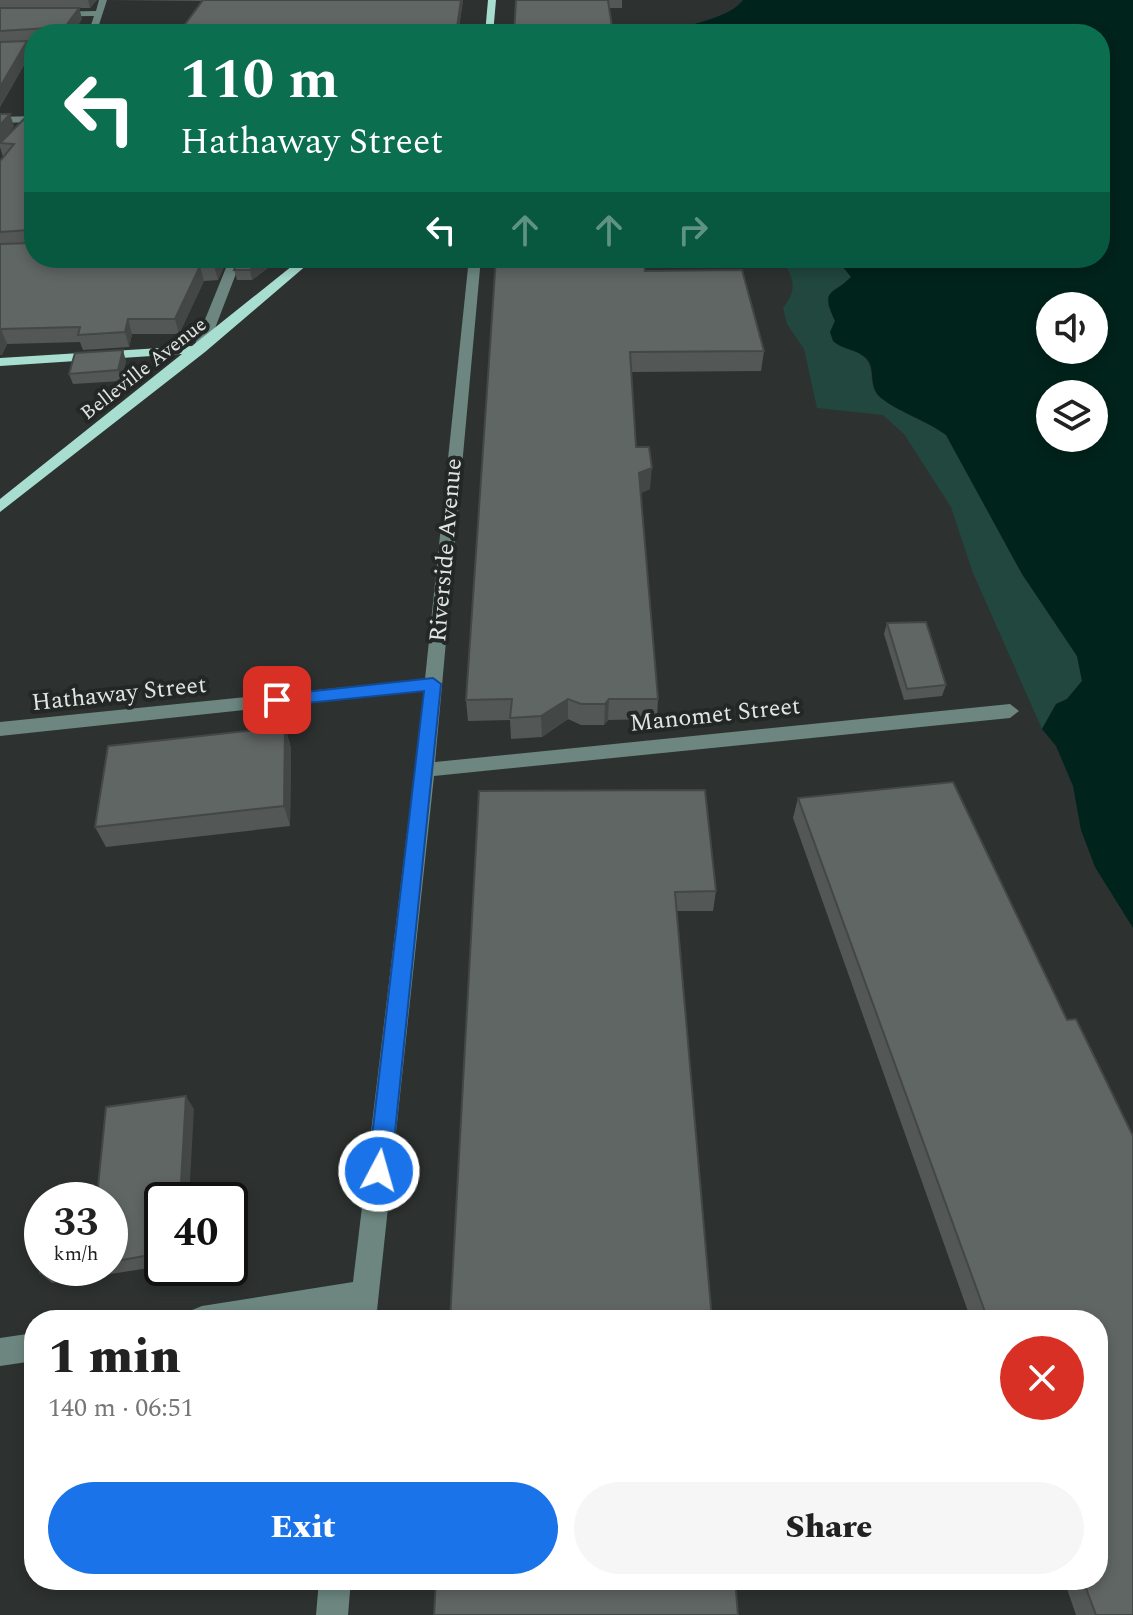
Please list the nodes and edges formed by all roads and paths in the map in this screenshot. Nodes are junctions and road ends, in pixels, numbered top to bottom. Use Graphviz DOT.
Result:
graph roads {
  1 [pos="103,0"];
  2 [pos="492,0"];
  3 [pos="101,13"];
  4 [pos="0,15"];
  5 [pos="96,24"];
  6 [pos="490,24"];
  7 [pos="24,47"];
  8 [pos="0,48"];
  9 [pos="24,119"];
  10 [pos="0,120"];
  11 [pos="24,127"];
  12 [pos="20,131"];
  13 [pos="232,268"];
  14 [pos="297,268"];
  15 [pos="474,268"];
  16 [pos="200,349"];
  17 [pos="0,362"];
  18 [pos="0,507"];
  19 [pos="433,684"];
  20 [pos="1010,711"];
  21 [pos="0,729"];
  22 [pos="425,770"];
  23 [pos="364,1307"];
  24 [pos="327,1310"];
  25 [pos="24,1348"];
  26 [pos="0,1352"];
  27 [pos="334,1590"];
  28 [pos="332,1615"];
  1 -- 3 [label="street"];
  2 -- 6 [label="main road"];
  3 -- 4 [label="street"];
  3 -- 5 [label="street"];
  7 -- 8 [label="street"];
  9 -- 10 [label="street"];
  11 -- 12 [label="street"];
  13 -- 16 [label="street"];
  14 -- 16 [label="main road, Belleville Avenue"];
  15 -- 19 [label="street, Riverside Avenue"];
  16 -- 17 [label="main road"];
  16 -- 18 [label="main road, Belleville Avenue"];
  19 -- 21 [label="street, Hathaway Street"];
  19 -- 22 [label="street, Riverside Avenue"];
  20 -- 22 [label="street, Manomet Street"];
  22 -- 23 [label="street, Riverside Avenue"];
  23 -- 24 [label="street"];
  25 -- 26 [label="street"];
  27 -- 28 [label="street"];
}
